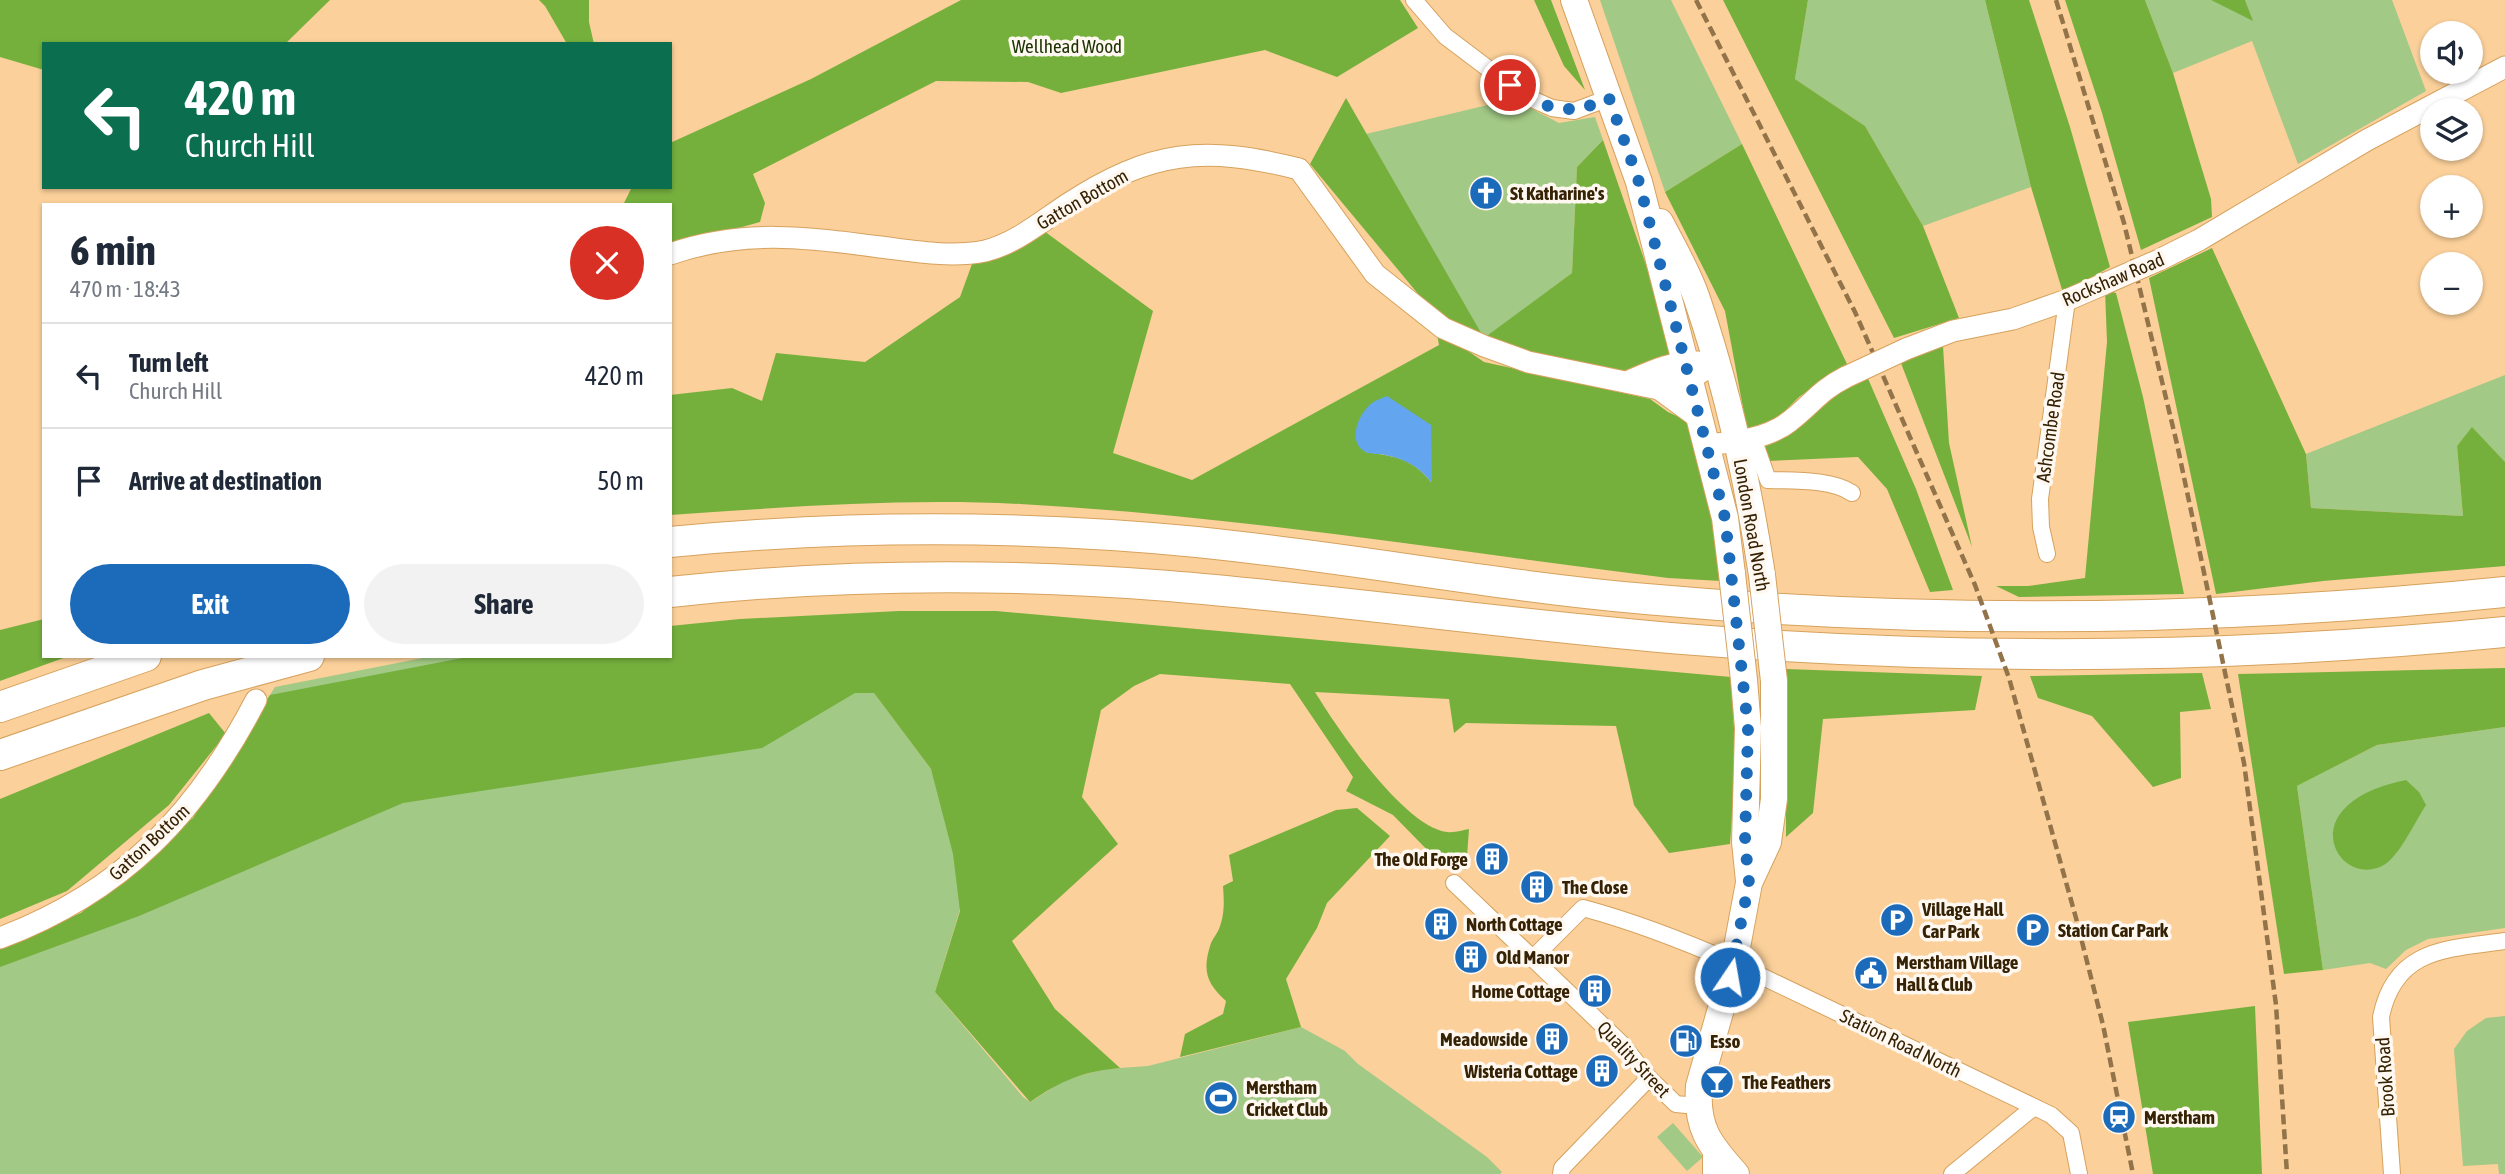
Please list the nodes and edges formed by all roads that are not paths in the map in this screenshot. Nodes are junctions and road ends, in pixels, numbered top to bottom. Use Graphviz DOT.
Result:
graph roads {
  1 [pos="1414,0"];
  2 [pos="1574,0"];
  3 [pos="2505,67"];
  4 [pos="1609,98"];
  5 [pos="1639,182"];
  6 [pos="672,254"];
  7 [pos="2067,300"];
  8 [pos="1715,363"];
  9 [pos="1687,371"];
  10 [pos="1627,382"];
  11 [pos="1659,389"];
  12 [pos="1700,419"];
  13 [pos="1744,440"];
  14 [pos="1707,445"];
  15 [pos="1852,493"];
  16 [pos="672,542"];
  17 [pos="2048,554"];
  18 [pos="672,592"];
  19 [pos="2505,592"];
  20 [pos="2505,632"];
  21 [pos="140,658"];
  22 [pos="302,658"];
  23 [pos="256,700"];
  24 [pos="0,707"];
  25 [pos="0,755"];
  26 [pos="1454,883"];
  27 [pos="1749,883"];
  28 [pos="0,938"];
  29 [pos="2505,941"];
  30 [pos="1532,959"];
  31 [pos="1734,963"];
  32 [pos="1649,1079"];
  33 [pos="1697,1106"];
  34 [pos="2034,1107"];
  35 [pos="1711,1144"];
  36 [pos="1561,1174"];
  37 [pos="1711,1174"];
  38 [pos="1736,1174"];
  39 [pos="1952,1174"];
  40 [pos="2079,1174"];
  41 [pos="2392,1174"];
  1 -- 4 [label="street"];
  2 -- 4 [label="main road, London Road North"];
  3 -- 7 [label="street, Rockshaw Road, bridge"];
  4 -- 5 [label="main road, London Road North"];
  5 -- 8 [label="main road, London Road North"];
  5 -- 9 [label="main road, London Road North"];
  6 -- 10 [label="street, Gatton Bottom"];
  7 -- 13 [label="street, Rockshaw Road, bridge"];
  7 -- 17 [label="street, Ashcombe Road"];
  8 -- 9 [label="street, Gatton Bottom"];
  8 -- 13 [label="main road, London Road North"];
  9 -- 10 [label="street, Gatton Bottom"];
  9 -- 11 [label="street, Gatton Bottom"];
  9 -- 12 [label="main road, London Road North"];
  10 -- 11 [label="street, Gatton Bottom"];
  11 -- 12 [label="street"];
  12 -- 14 [label="main road, London Road North"];
  13 -- 14 [label="street, Rockshaw Road"];
  13 -- 15 [label="street"];
  13 -- 27 [label="main road, London Road North, bridge"];
  14 -- 27 [label="main road, London Road North, bridge"];
  16 -- 19 [label="highway"];
  18 -- 20 [label="highway"];
  21 -- 24 [label="highway"];
  22 -- 25 [label="highway"];
  23 -- 28 [label="street, Gatton Bottom"];
  26 -- 30 [label="street, Quality Street"];
  27 -- 31 [label="main road, London Road North"];
  29 -- 41 [label="street, Brook Road"];
  30 -- 31 [label="street, Station Road North"];
  30 -- 32 [label="street, Quality Street"];
  31 -- 33 [label="main road, London Road North"];
  31 -- 34 [label="street, Station Road North"];
  32 -- 33 [label="street, Quality Street"];
  32 -- 36 [label="street"];
  33 -- 35 [label="main road"];
  34 -- 39 [label="street"];
  34 -- 40 [label="street, Station Road North"];
  35 -- 37 [label="street"];
  35 -- 38 [label="main road"];
}
